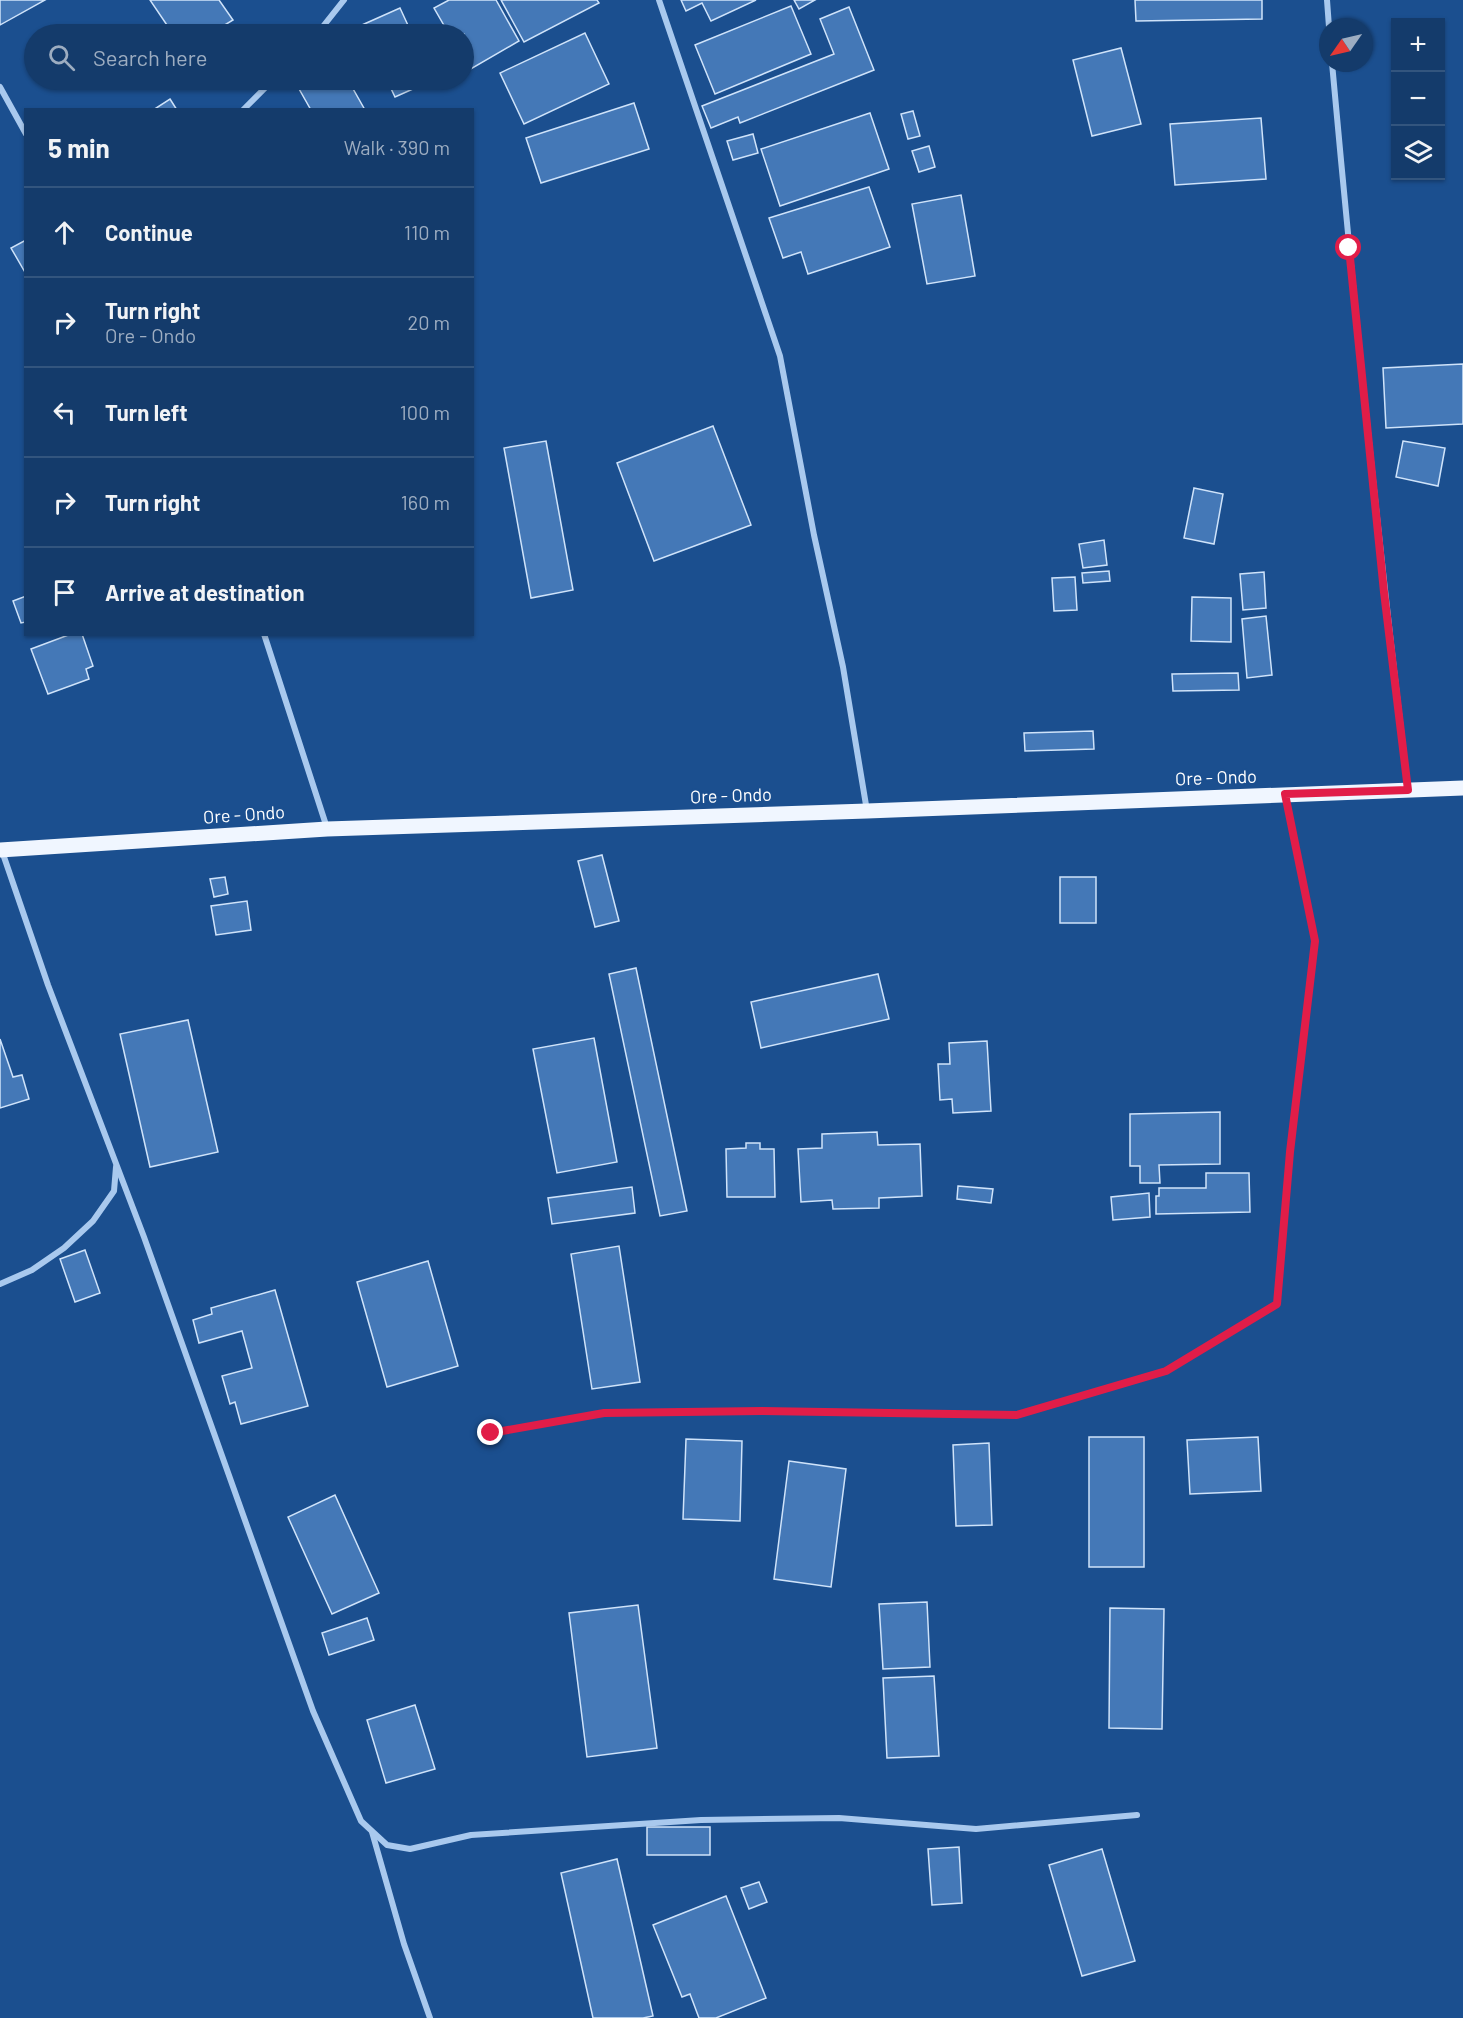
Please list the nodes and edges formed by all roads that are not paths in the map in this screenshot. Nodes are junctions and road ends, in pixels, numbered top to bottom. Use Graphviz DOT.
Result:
graph roads {
  1 [pos="344,0"];
  2 [pos="659,0"];
  3 [pos="1327,0"];
  4 [pos="1328,18"];
  5 [pos="325,24"];
  6 [pos="1333,72"];
  7 [pos="0,87"];
  8 [pos="263,90"];
  9 [pos="245,108"];
  10 [pos="24,130"];
  11 [pos="265,636"];
  12 [pos="1463,788"];
  13 [pos="1408,790"];
  14 [pos="1285,794"];
  15 [pos="867,811"];
  16 [pos="327,829"];
  17 [pos="1,850"];
  18 [pos="116,1165"];
  19 [pos="0,1284"];
  20 [pos="491,1433"];
  21 [pos="1137,1815"];
  22 [pos="371,1830"];
  23 [pos="430,2018"];
  1 -- 5 [label="street"];
  2 -- 15 [label="street"];
  3 -- 4 [label="street"];
  6 -- 13 [label="street"];
  7 -- 10 [label="street"];
  8 -- 9 [label="street"];
  11 -- 16 [label="street"];
  12 -- 13 [label="main road, Ore - Ondo"];
  13 -- 14 [label="main road, Ore - Ondo"];
  14 -- 15 [label="main road, Ore - Ondo"];
  14 -- 20 [label="street"];
  15 -- 16 [label="main road, Ore - Ondo"];
  16 -- 17 [label="main road, Ore - Ondo"];
  17 -- 18 [label="street"];
  18 -- 19 [label="street"];
  18 -- 22 [label="street"];
  21 -- 22 [label="street"];
  22 -- 23 [label="street"];
}
